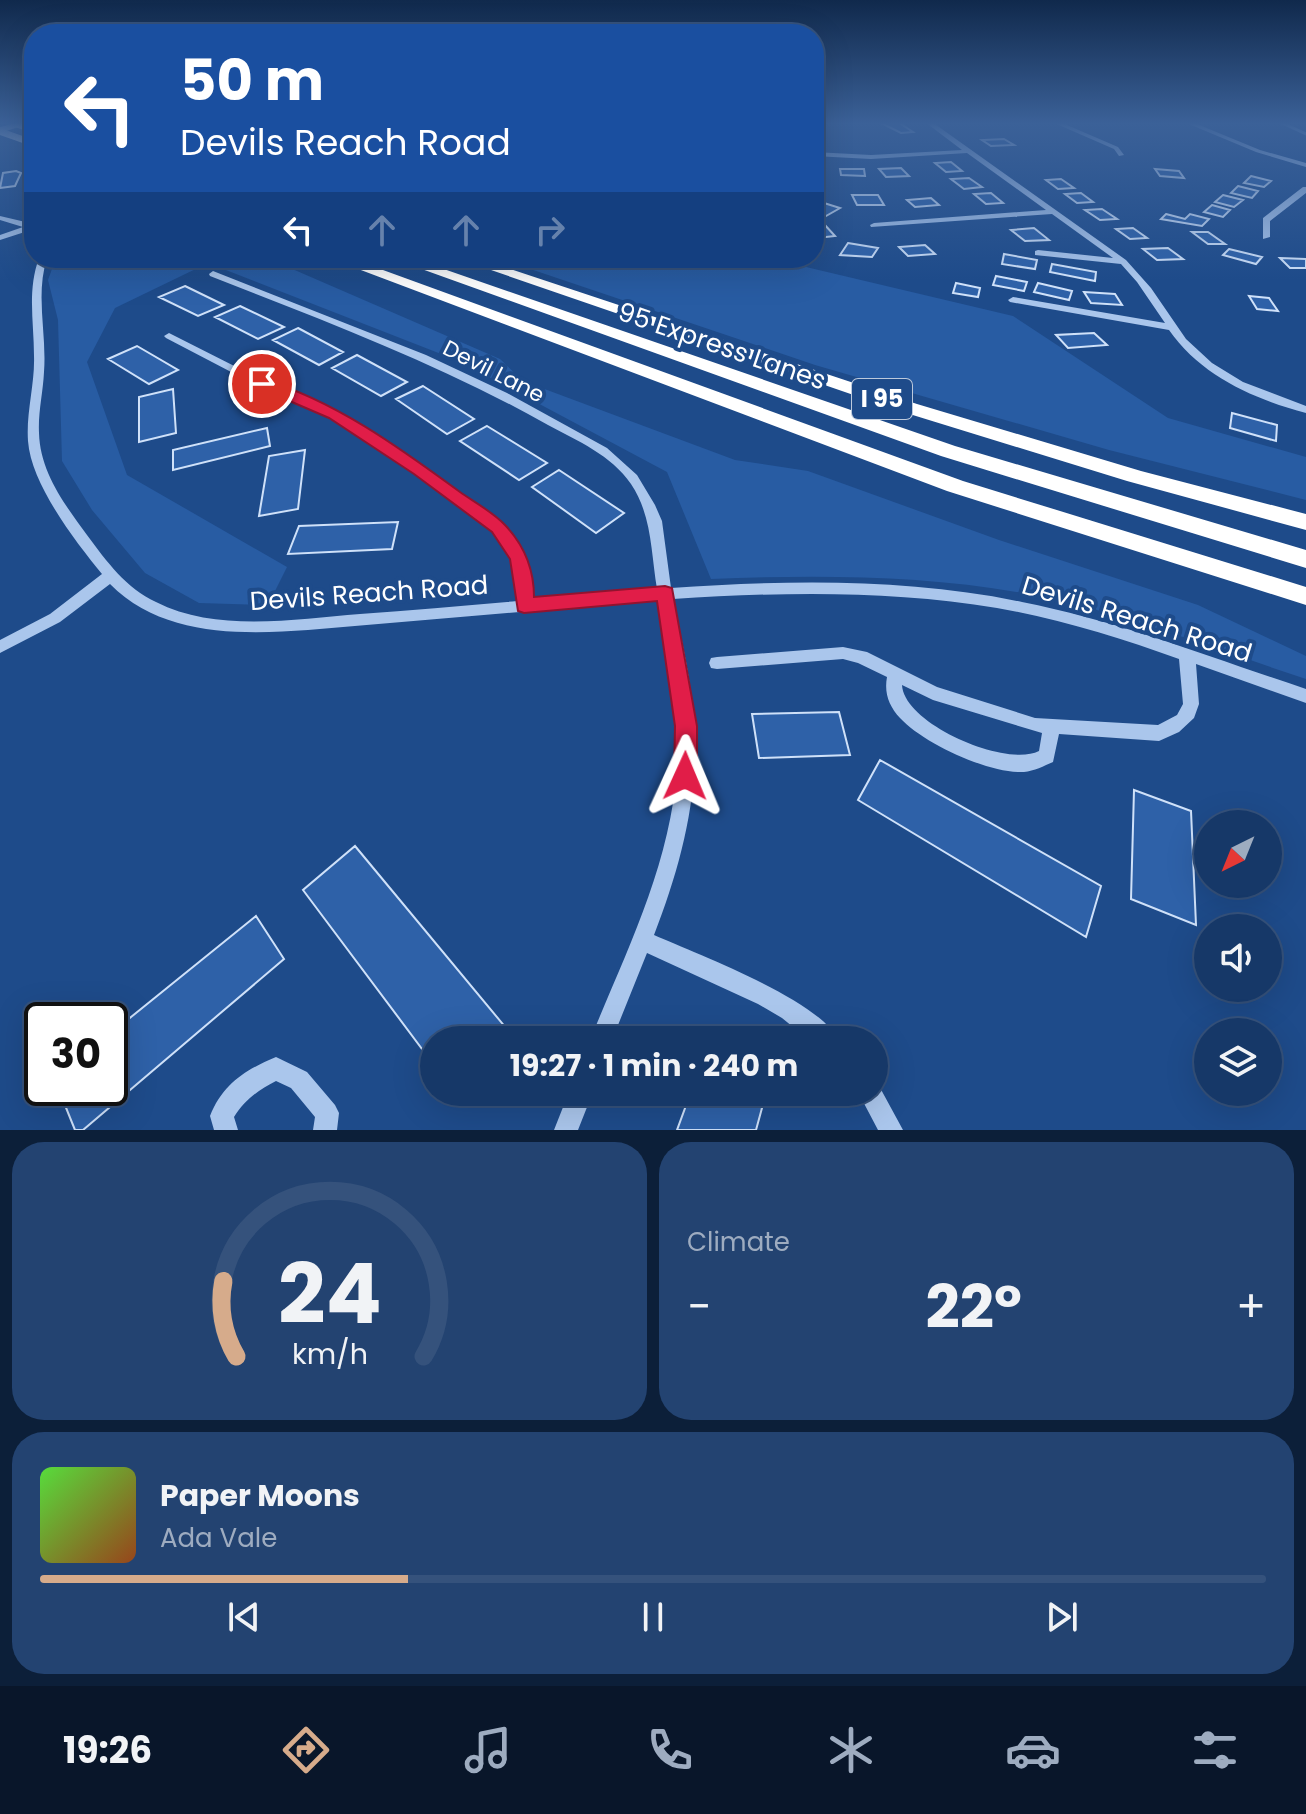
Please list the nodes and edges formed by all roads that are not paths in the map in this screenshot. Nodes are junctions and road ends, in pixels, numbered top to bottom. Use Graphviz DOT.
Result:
graph roads {
  1 [pos="1003,175"];
  2 [pos="1306,189"];
  3 [pos="1053,212"];
  4 [pos="0,218"];
  5 [pos="24,225"];
  6 [pos="874,225"];
  7 [pos="24,230"];
  8 [pos="1266,237"];
  9 [pos="0,238"];
  10 [pos="1038,253"];
  11 [pos="1123,262"];
  12 [pos="40,268"];
  13 [pos="363,268"];
  14 [pos="426,268"];
  15 [pos="493,268"];
  16 [pos="213,274"];
  17 [pos="1013,300"];
  18 [pos="1174,328"];
  19 [pos="169,336"];
  20 [pos="1306,410"];
  21 [pos="1306,522"];
  22 [pos="1306,559"];
  23 [pos="111,575"];
  24 [pos="665,593"];
  25 [pos="1306,596"];
  26 [pos="524,606"];
  27 [pos="0,647"];
  28 [pos="1187,657"];
  29 [pos="717,663"];
  30 [pos="895,677"];
  31 [pos="1306,696"];
  32 [pos="1052,726"];
  33 [pos="641,940"];
  34 [pos="607,1026"];
  35 [pos="810,1026"];
  36 [pos="575,1106"];
  37 [pos="878,1106"];
  38 [pos="226,1130"];
  39 [pos="325,1130"];
  40 [pos="566,1130"];
  41 [pos="891,1130"];
  1 -- 3 [label="street"];
  2 -- 8 [label="street"];
  3 -- 6 [label="street"];
  3 -- 11 [label="street"];
  4 -- 5 [label="street"];
  7 -- 9 [label="street"];
  10 -- 11 [label="street"];
  11 -- 18 [label="street"];
  12 -- 23 [label="street, Devils Reach Road"];
  13 -- 25 [label="highway, I 95"];
  14 -- 22 [label="highway, 95 Express Lanes"];
  15 -- 21 [label="highway, I 95"];
  16 -- 24 [label="street, Devil Lane"];
  17 -- 18 [label="street"];
  18 -- 20 [label="street"];
  19 -- 26 [label="street"];
  23 -- 26 [label="street, Devils Reach Road"];
  23 -- 27 [label="street"];
  24 -- 26 [label="street, Devils Reach Road"];
  24 -- 28 [label="street, Devils Reach Road"];
  24 -- 33 [label="street, Devil Lane"];
  28 -- 31 [label="street, Devils Reach Road"];
  28 -- 32 [label="street"];
  29 -- 30 [label="street"];
  30 -- 32 [label="street"];
  30 -- 32 [label="street"];
  33 -- 34 [label="street, Devil Lane"];
  33 -- 35 [label="street"];
  36 -- 40 [label="street"];
  37 -- 41 [label="street"];
  38 -- 39 [label="street"];
}
